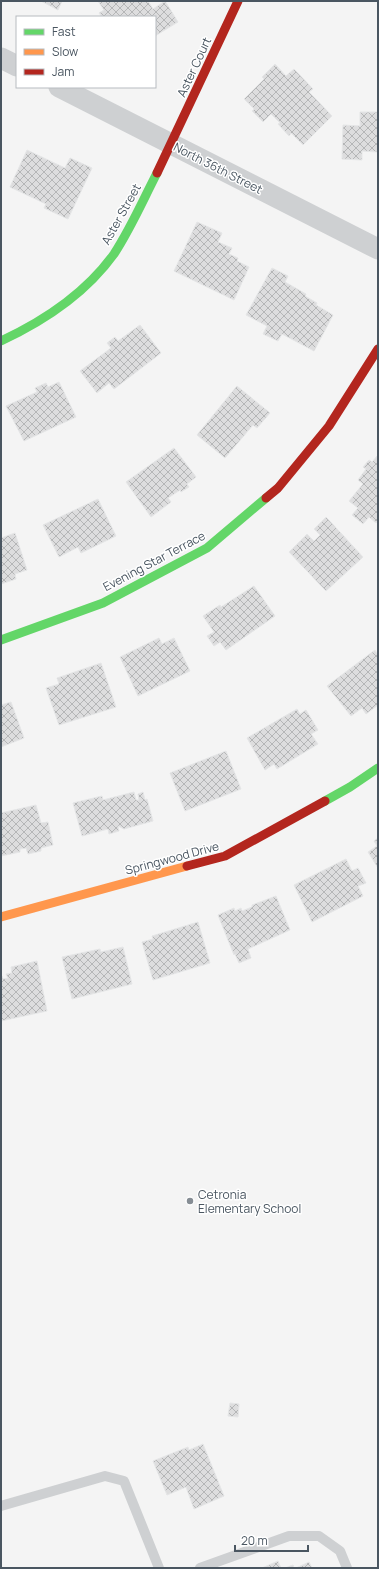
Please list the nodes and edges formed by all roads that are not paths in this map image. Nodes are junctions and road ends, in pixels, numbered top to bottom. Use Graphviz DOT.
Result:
graph roads {
  1 [pos="238,1"];
  2 [pos="1,58"];
  3 [pos="16,66"];
  4 [pos="60,88"];
  5 [pos="171,144"];
  6 [pos="378,249"];
  7 [pos="1,341"];
  8 [pos="378,349"];
  9 [pos="1,640"];
  10 [pos="378,768"];
  11 [pos="1,917"];
  12 [pos="1,1506"];
  13 [pos="159,1568"];
  14 [pos="200,1568"];
  15 [pos="347,1568"];
  1 -- 5 [label="street, Aster Court"];
  2 -- 3 [label="street"];
  4 -- 5 [label="street, North 36th Street"];
  5 -- 6 [label="street, North 36th Street"];
  5 -- 7 [label="street, Aster Street"];
  8 -- 9 [label="street, Evening Star Terrace"];
  10 -- 11 [label="street, Springwood Drive"];
  12 -- 13 [label="lane"];
  14 -- 15 [label="lane"];
}
